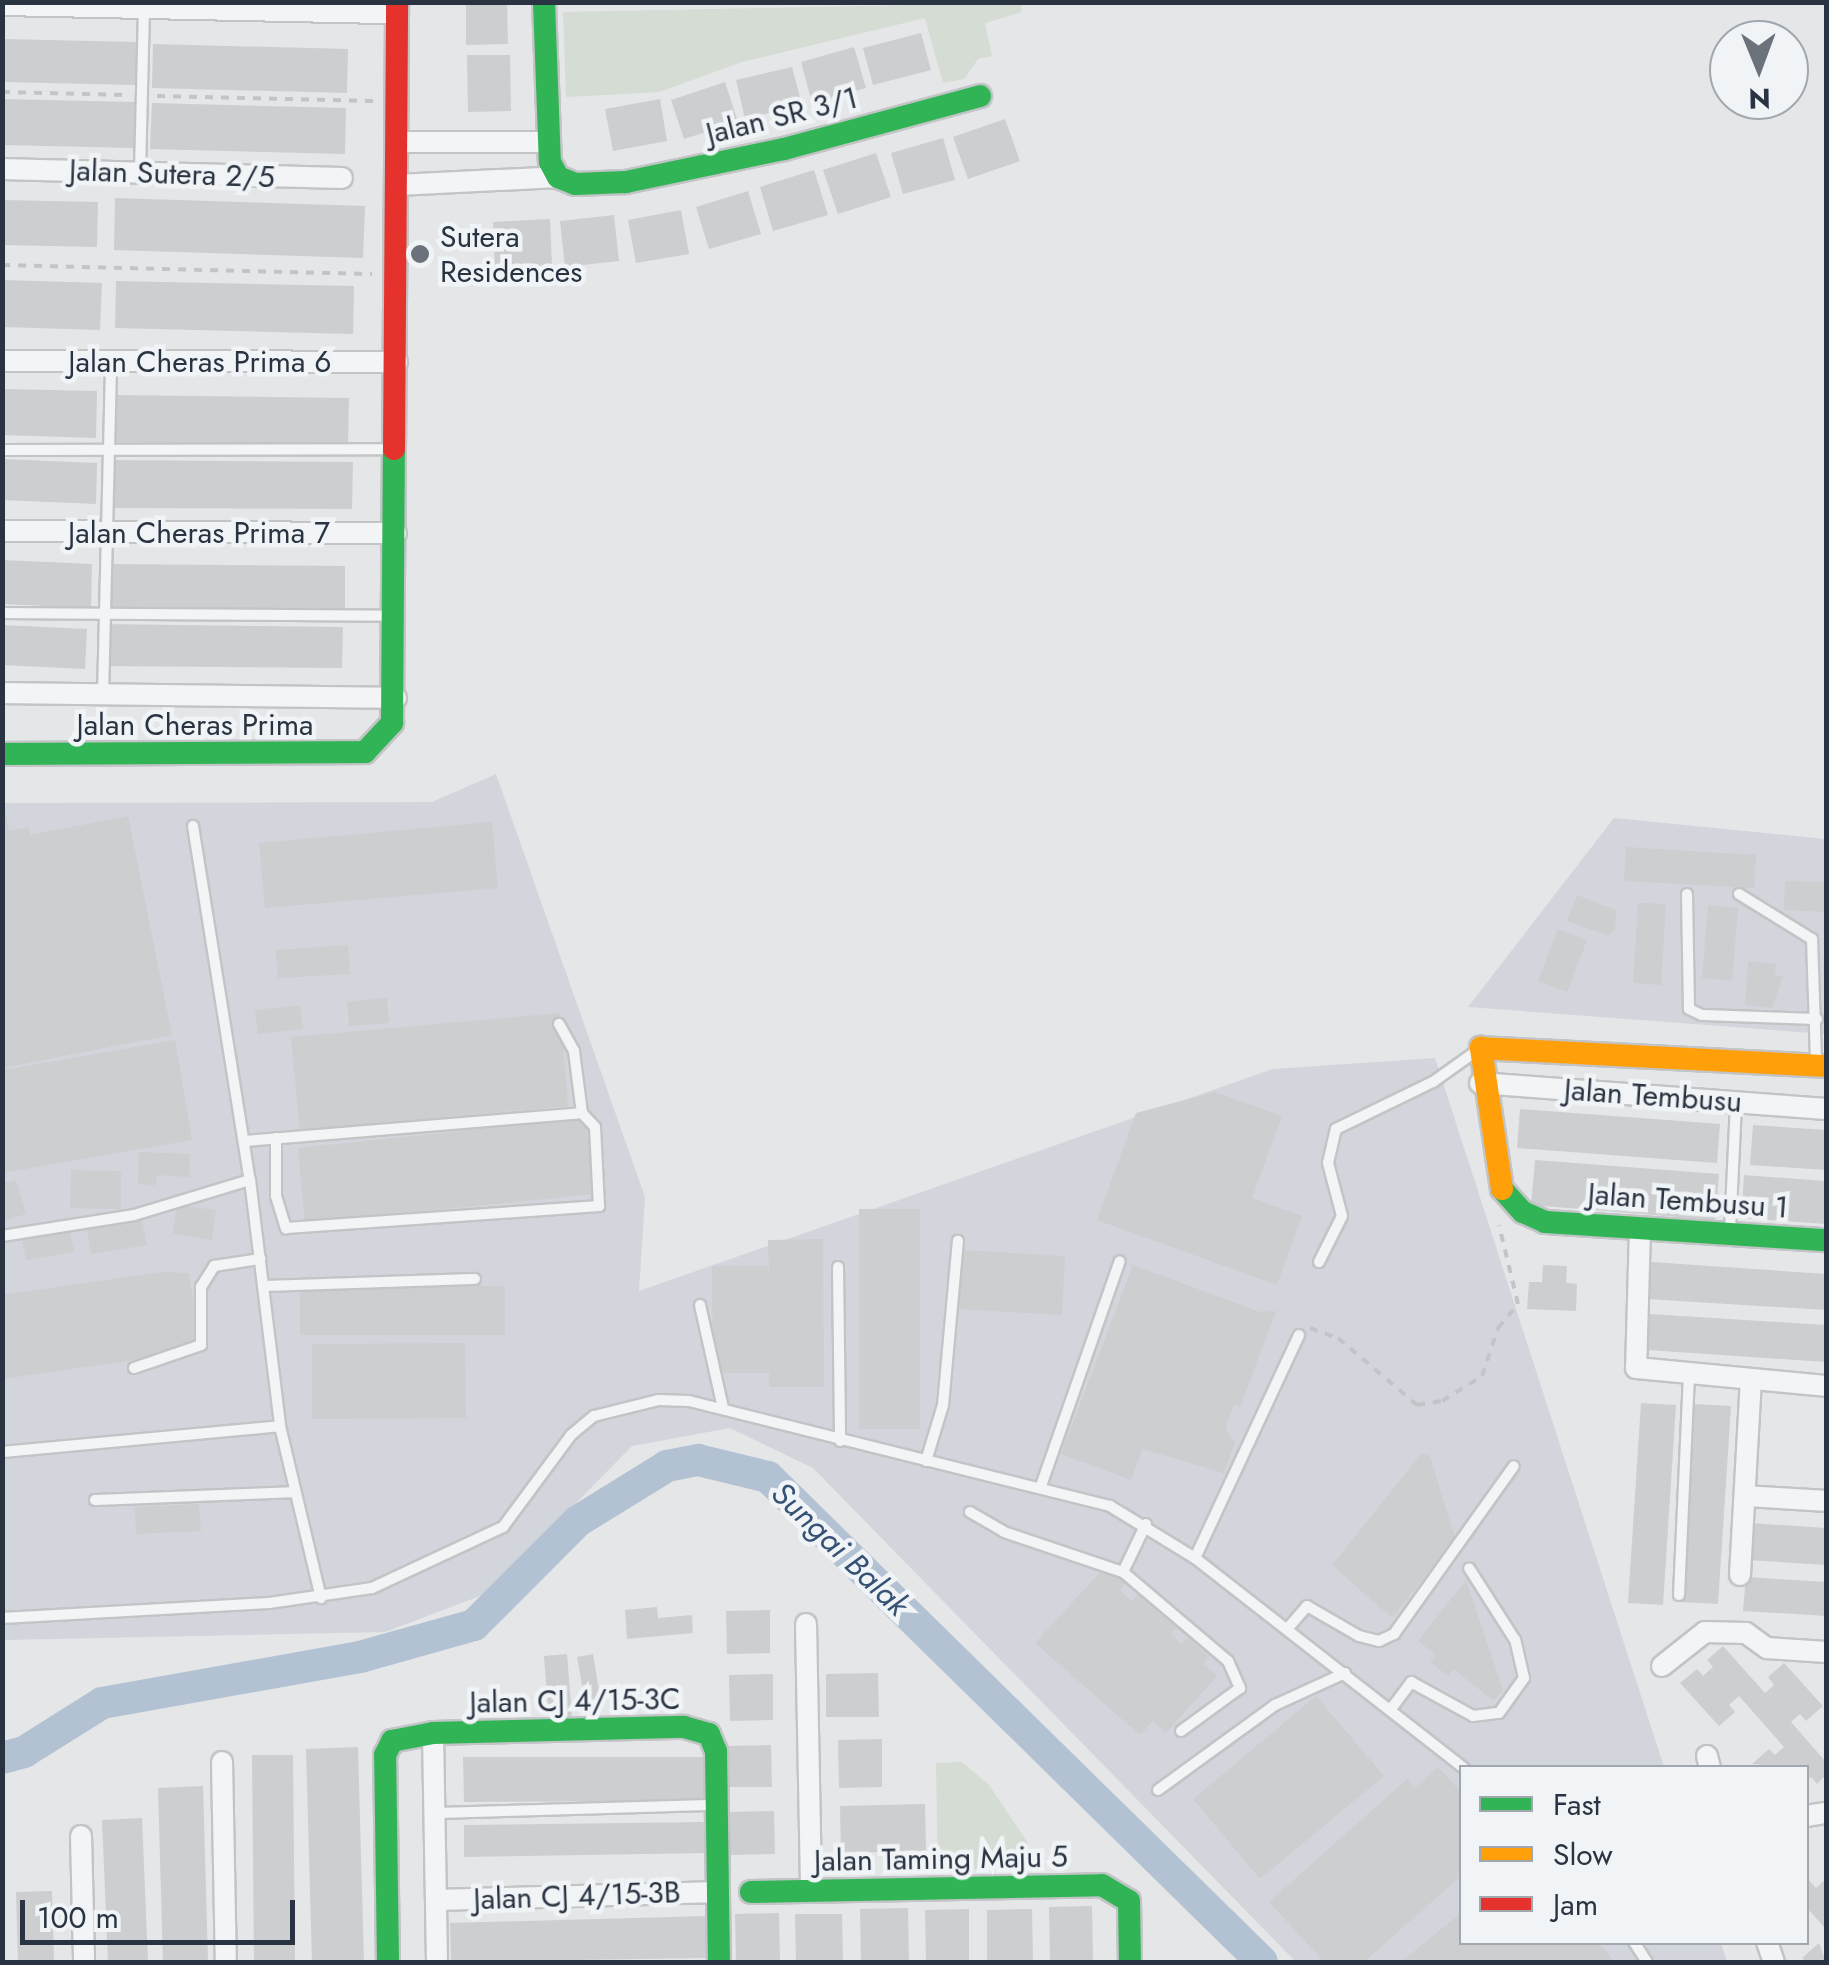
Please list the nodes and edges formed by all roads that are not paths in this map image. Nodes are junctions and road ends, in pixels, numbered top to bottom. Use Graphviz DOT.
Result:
graph roads {
  1 [pos="544,2"];
  2 [pos="89,4"];
  3 [pos="2,5"];
  4 [pos="144,8"];
  5 [pos="397,8"];
  6 [pos="980,96"];
  7 [pos="398,142"];
  8 [pos="548,142"];
  9 [pos="2,169"];
  10 [pos="140,173"];
  11 [pos="558,177"];
  12 [pos="342,178"];
  13 [pos="397,185"];
  14 [pos="2,361"];
  15 [pos="397,362"];
  16 [pos="111,363"];
  17 [pos="396,449"];
  18 [pos="2,450"];
  19 [pos="109,452"];
  20 [pos="2,531"];
  21 [pos="107,534"];
  22 [pos="396,534"];
  23 [pos="2,613"];
  24 [pos="396,616"];
  25 [pos="104,617"];
  26 [pos="2,693"];
  27 [pos="103,695"];
  28 [pos="396,698"];
  29 [pos="2,754"];
  30 [pos="194,826"];
  31 [pos="1687,894"];
  32 [pos="1740,894"];
  33 [pos="1817,1019"];
  34 [pos="559,1024"];
  35 [pos="1481,1048"];
  36 [pos="1821,1066"];
  37 [pos="1480,1083"];
  38 [pos="1736,1102"];
  39 [pos="1826,1109"];
  40 [pos="582,1113"];
  41 [pos="276,1138"];
  42 [pos="244,1141"];
  43 [pos="250,1180"];
  44 [pos="1640,1228"];
  45 [pos="1730,1234"];
  46 [pos="2,1236"];
  47 [pos="1826,1240"];
  48 [pos="958,1241"];
  49 [pos="260,1259"];
  50 [pos="1120,1261"];
  51 [pos="1319,1262"];
  52 [pos="838,1267"];
  53 [pos="475,1279"];
  54 [pos="263,1286"];
  55 [pos="700,1305"];
  56 [pos="1299,1336"];
  57 [pos="134,1368"];
  58 [pos="1689,1376"];
  59 [pos="1751,1380"];
  60 [pos="1826,1386"];
  61 [pos="724,1408"];
  62 [pos="280,1426"];
  63 [pos="840,1441"];
  64 [pos="2,1452"];
  65 [pos="926,1461"];
  66 [pos="1514,1466"];
  67 [pos="1041,1486"];
  68 [pos="292,1492"];
  69 [pos="1745,1496"];
  70 [pos="95,1500"];
  71 [pos="1826,1501"];
  72 [pos="970,1512"];
  73 [pos="1146,1524"];
  74 [pos="1195,1558"];
  75 [pos="1469,1568"];
  76 [pos="1123,1572"];
  77 [pos="1740,1575"];
  78 [pos="1679,1595"];
  79 [pos="322,1598"];
  80 [pos="2,1618"];
  81 [pos="806,1624"];
  82 [pos="1288,1628"];
  83 [pos="1826,1652"];
  84 [pos="1662,1666"];
  85 [pos="1345,1673"];
  86 [pos="1390,1710"];
  87 [pos="1181,1731"];
  88 [pos="433,1733"];
  89 [pos="222,1762"];
  90 [pos="1460,1765"];
  91 [pos="1158,1790"];
  92 [pos="717,1805"];
  93 [pos="434,1814"];
  94 [pos="81,1836"];
  95 [pos="811,1891"];
  96 [pos="718,1892"];
  97 [pos="751,1892"];
  98 [pos="436,1900"];
  99 [pos="84,1962"];
  100 [pos="226,1962"];
  101 [pos="388,1962"];
  102 [pos="438,1962"];
  103 [pos="720,1962"];
  104 [pos="1130,1962"];
  1 -- 8 [label="street"];
  2 -- 3 [label="street"];
  2 -- 4 [label="street"];
  4 -- 5 [label="street"];
  4 -- 10 [label="lane"];
  5 -- 7 [label="street"];
  6 -- 11 [label="street, Jalan SR 3/1"];
  7 -- 8 [label="street"];
  7 -- 13 [label="street"];
  8 -- 11 [label="street"];
  9 -- 10 [label="street, Jalan Sutera 2/5"];
  10 -- 12 [label="street, Jalan Sutera 2/5"];
  11 -- 13 [label="street"];
  13 -- 15 [label="street"];
  14 -- 16 [label="street, Jalan Cheras Prima 6"];
  15 -- 16 [label="street, Jalan Cheras Prima 6"];
  15 -- 17 [label="street"];
  16 -- 19 [label="lane"];
  17 -- 19 [label="lane"];
  17 -- 22 [label="street"];
  18 -- 19 [label="lane"];
  19 -- 21 [label="lane"];
  20 -- 21 [label="street, Jalan Cheras Prima 7"];
  21 -- 22 [label="street, Jalan Cheras Prima 7"];
  21 -- 25 [label="lane"];
  22 -- 24 [label="street"];
  23 -- 25 [label="lane"];
  24 -- 25 [label="lane"];
  24 -- 28 [label="street"];
  25 -- 27 [label="lane"];
  26 -- 27 [label="street"];
  27 -- 28 [label="street"];
  28 -- 29 [label="street, Jalan Cheras Prima"];
  30 -- 42 [label="lane"];
  31 -- 33 [label="lane"];
  32 -- 33 [label="lane"];
  33 -- 36 [label="lane"];
  34 -- 40 [label="lane"];
  35 -- 36 [label="street"];
  35 -- 37 [label="street"];
  35 -- 51 [label="lane"];
  37 -- 38 [label="street, Jalan Tembusu"];
  37 -- 44 [label="street, Jalan Tembusu 1"];
  38 -- 39 [label="street, Jalan Tembusu"];
  38 -- 45 [label="lane"];
  40 -- 41 [label="lane"];
  40 -- 41 [label="lane"];
  41 -- 42 [label="lane"];
  42 -- 43 [label="lane"];
  43 -- 46 [label="lane"];
  43 -- 49 [label="lane"];
  44 -- 45 [label="street, Jalan Tembusu 1"];
  44 -- 58 [label="street"];
  45 -- 47 [label="street, Jalan Tembusu 1"];
  48 -- 65 [label="lane"];
  49 -- 54 [label="lane"];
  49 -- 57 [label="lane"];
  50 -- 67 [label="lane"];
  52 -- 63 [label="lane"];
  53 -- 54 [label="lane"];
  54 -- 62 [label="lane"];
  55 -- 61 [label="lane"];
  56 -- 74 [label="lane"];
  58 -- 59 [label="street"];
  58 -- 78 [label="lane"];
  59 -- 60 [label="street"];
  59 -- 69 [label="street"];
  61 -- 63 [label="lane"];
  61 -- 79 [label="lane"];
  62 -- 64 [label="lane"];
  62 -- 68 [label="lane"];
  63 -- 65 [label="lane"];
  65 -- 67 [label="lane"];
  66 -- 82 [label="lane"];
  67 -- 73 [label="lane"];
  68 -- 70 [label="lane"];
  68 -- 79 [label="lane"];
  69 -- 71 [label="street"];
  69 -- 77 [label="street"];
  72 -- 76 [label="lane"];
  73 -- 74 [label="lane"];
  73 -- 76 [label="lane"];
  74 -- 82 [label="lane"];
  75 -- 86 [label="lane"];
  76 -- 87 [label="lane"];
  79 -- 80 [label="lane"];
  81 -- 95 [label="street"];
  82 -- 85 [label="lane"];
  83 -- 84 [label="street"];
  85 -- 86 [label="lane"];
  85 -- 91 [label="lane"];
  86 -- 90 [label="lane"];
  88 -- 92 [label="street, Jalan CJ 4/15-3C"];
  88 -- 93 [label="street"];
  88 -- 101 [label="street, Jalan CJ 4/15-3C"];
  89 -- 100 [label="street"];
  92 -- 93 [label="lane"];
  92 -- 96 [label="street, Jalan CJ 4/15-3C"];
  93 -- 98 [label="street"];
  94 -- 99 [label="street"];
  95 -- 97 [label="street, Jalan Taming Maju 5"];
  95 -- 104 [label="street, Jalan Taming Maju 5"];
  96 -- 98 [label="street, Jalan CJ 4/15-3B"];
  96 -- 103 [label="street, Jalan CJ 4/15-3C"];
  98 -- 102 [label="street"];
}
